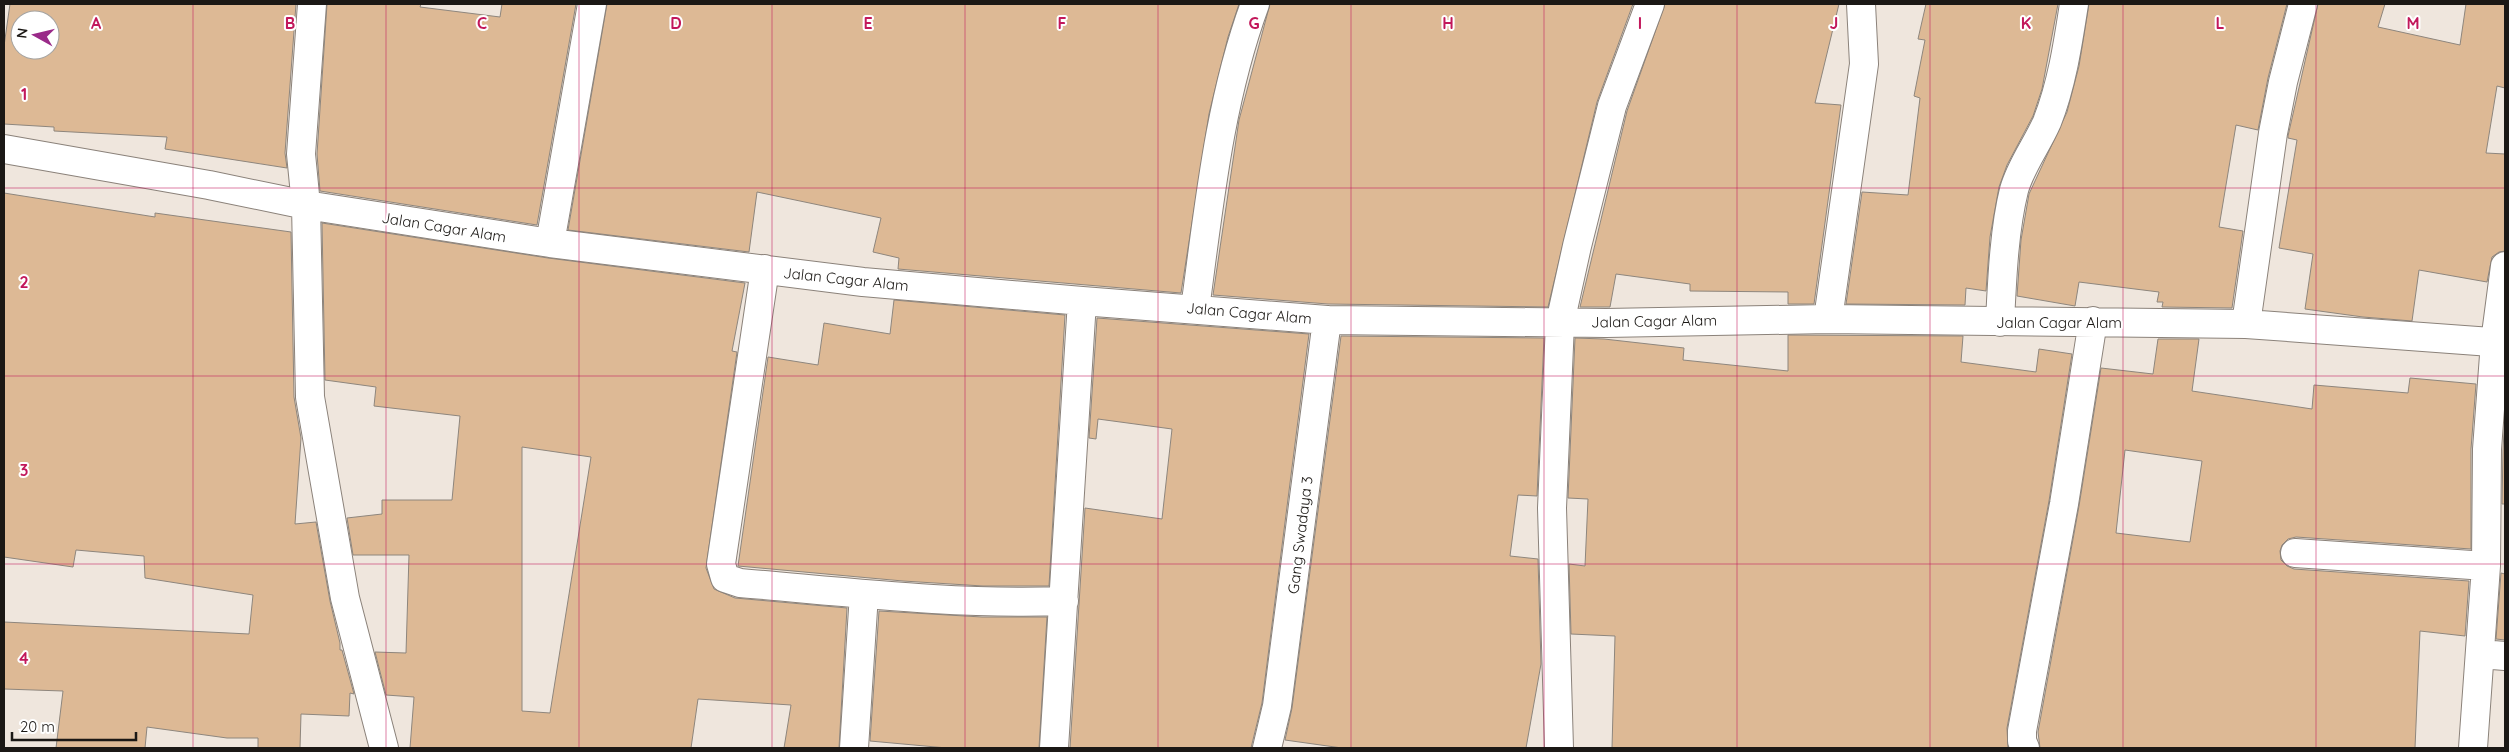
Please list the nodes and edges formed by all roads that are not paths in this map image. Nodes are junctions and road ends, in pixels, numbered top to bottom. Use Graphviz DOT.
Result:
graph roads {
  1 [pos="312,4"];
  2 [pos="592,4"];
  3 [pos="1255,4"];
  4 [pos="1650,4"];
  5 [pos="1861,4"];
  6 [pos="2074,4"];
  7 [pos="2303,4"];
  8 [pos="4,149"];
  9 [pos="306,205"];
  10 [pos="550,243"];
  11 [pos="2505,266"];
  12 [pos="765,269"];
  13 [pos="1082,301"];
  14 [pos="1195,309"];
  15 [pos="1828,319"];
  16 [pos="1327,320"];
  17 [pos="2093,321"];
  18 [pos="2000,322"];
  19 [pos="1560,323"];
  20 [pos="2246,324"];
  21 [pos="2500,342"];
  22 [pos="2295,553"];
  23 [pos="2486,566"];
  24 [pos="864,594"];
  25 [pos="1064,601"];
  26 [pos="2492,655"];
  27 [pos="384,748"];
  28 [pos="854,748"];
  29 [pos="1054,748"];
  30 [pos="1267,748"];
  31 [pos="1559,748"];
  32 [pos="2025,748"];
  33 [pos="2473,748"];
  1 -- 9 [label="street"];
  2 -- 10 [label="street"];
  3 -- 14 [label="street"];
  4 -- 19 [label="street"];
  5 -- 15 [label="street"];
  6 -- 18 [label="street"];
  7 -- 20 [label="street"];
  8 -- 9 [label="street, Jalan Cagar Alam"];
  9 -- 10 [label="street, Jalan Cagar Alam"];
  9 -- 27 [label="street"];
  10 -- 12 [label="street, Jalan Cagar Alam"];
  11 -- 21 [label="street"];
  12 -- 13 [label="street, Jalan Cagar Alam"];
  12 -- 24 [label="street"];
  13 -- 14 [label="street, Jalan Cagar Alam"];
  13 -- 25 [label="street"];
  14 -- 16 [label="street, Jalan Cagar Alam"];
  15 -- 18 [label="street, Jalan Cagar Alam"];
  15 -- 19 [label="street, Jalan Cagar Alam"];
  16 -- 19 [label="street, Jalan Cagar Alam"];
  16 -- 30 [label="street, Gang Swadaya 3"];
  17 -- 18 [label="street, Jalan Cagar Alam"];
  17 -- 20 [label="street, Jalan Cagar Alam"];
  17 -- 32 [label="street"];
  19 -- 31 [label="street"];
  20 -- 21 [label="street, Jalan Cagar Alam"];
  21 -- 23 [label="street"];
  22 -- 23 [label="street"];
  23 -- 26 [label="street"];
  24 -- 25 [label="street"];
  24 -- 28 [label="street"];
  25 -- 29 [label="street"];
  26 -- 33 [label="street"];
}
